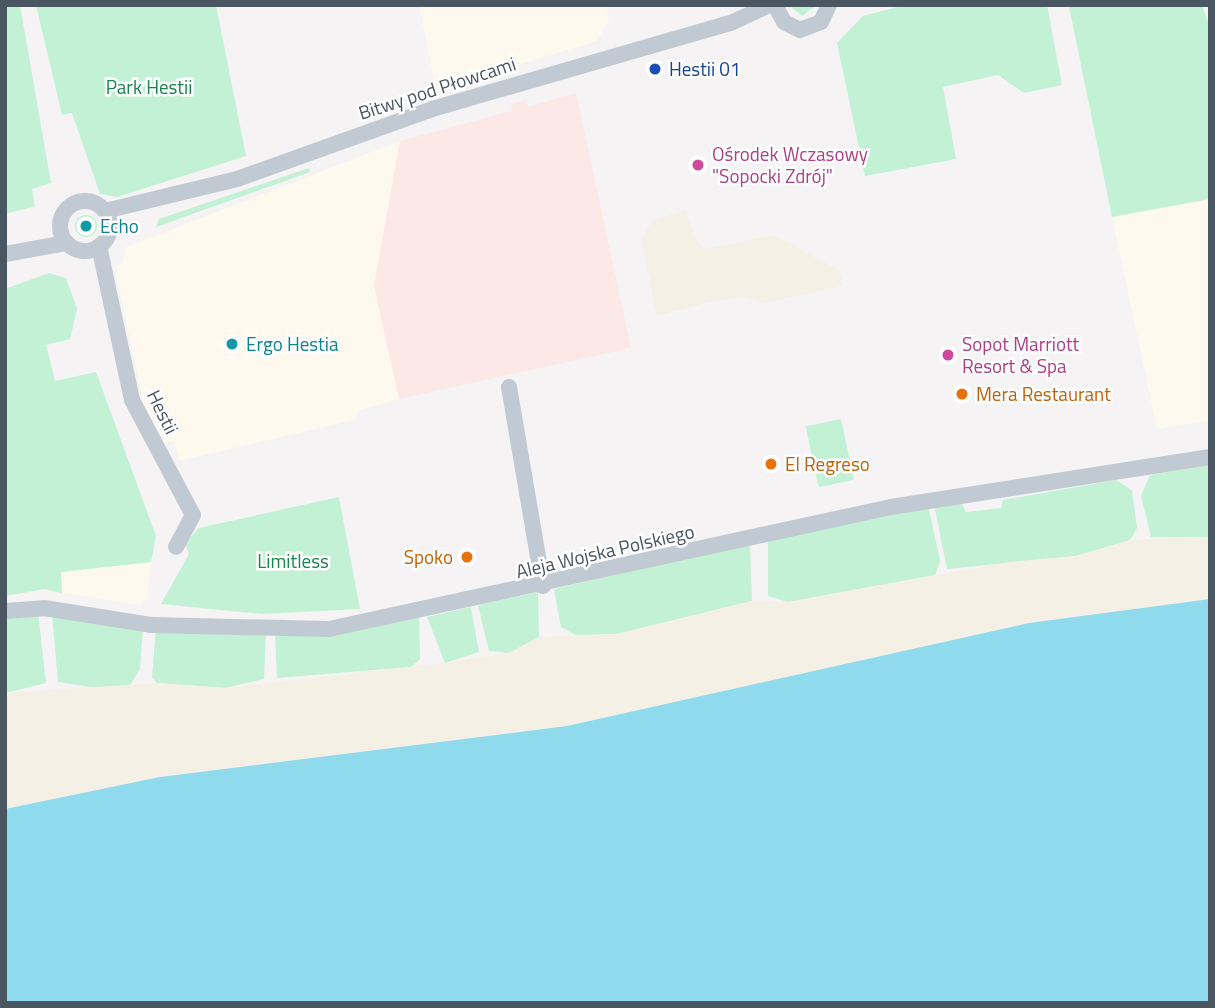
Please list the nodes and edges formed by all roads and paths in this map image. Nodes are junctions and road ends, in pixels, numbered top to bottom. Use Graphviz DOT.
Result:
graph roads {
  1 [pos="829,5"];
  2 [pos="775,9"];
  3 [pos="107,219"];
  4 [pos="64,235"];
  5 [pos="92,248"];
  6 [pos="9,253"];
  7 [pos="509,387"];
  8 [pos="1210,457"];
  9 [pos="176,547"];
  10 [pos="543,586"];
  11 [pos="5,611"];
  1 -- 2 [label="street, Bitwy pod Płowcami"];
  2 -- 3 [label="street, Bitwy pod Płowcami"];
  3 -- 4 [label="street"];
  3 -- 5 [label="street"];
  4 -- 5 [label="street"];
  4 -- 6 [label="street"];
  5 -- 9 [label="street, Hestii"];
  7 -- 10 [label="street"];
  8 -- 10 [label="street, Aleja Wojska Polskiego"];
  10 -- 11 [label="street, Aleja Wojska Polskiego"];
}
